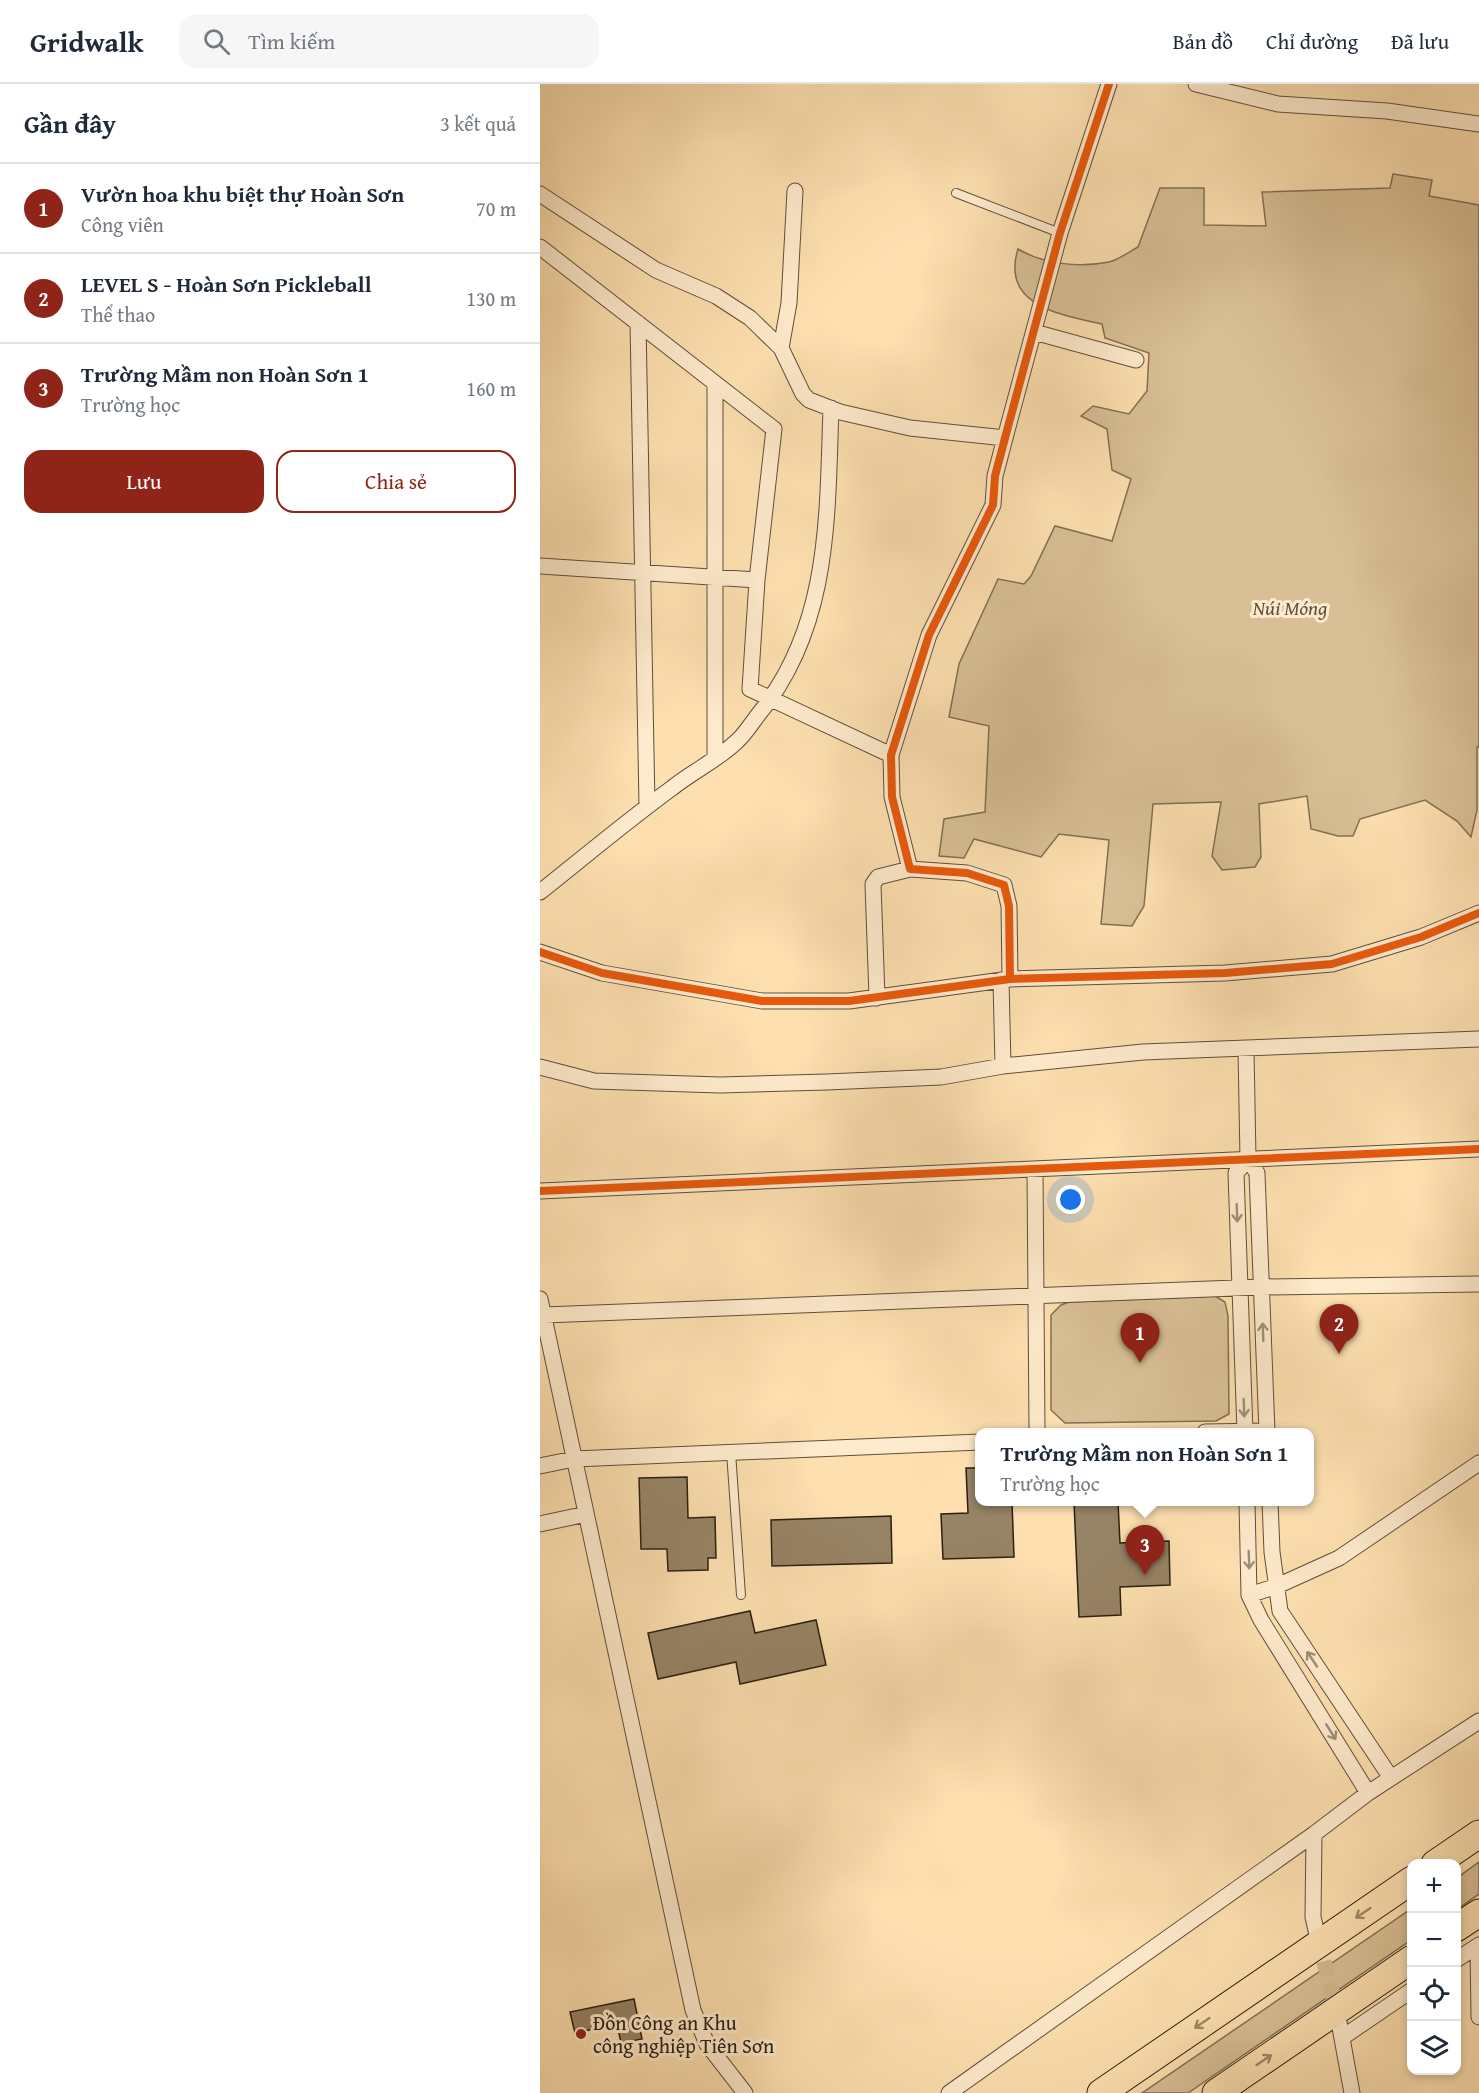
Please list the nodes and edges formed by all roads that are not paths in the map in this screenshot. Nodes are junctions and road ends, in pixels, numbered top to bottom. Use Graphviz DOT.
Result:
graph roads {
  1 [pos="1109,84"];
  2 [pos="1196,84"];
  3 [pos="1479,124"];
  4 [pos="795,191"];
  5 [pos="956,193"];
  6 [pos="540,194"];
  7 [pos="1060,233"];
  8 [pos="540,247"];
  9 [pos="638,323"];
  10 [pos="1034,332"];
  11 [pos="781,348"];
  12 [pos="1136,360"];
  13 [pos="715,383"];
  14 [pos="831,408"];
  15 [pos="1005,438"];
  16 [pos="540,566"];
  17 [pos="641,573"];
  18 [pos="715,578"];
  19 [pos="756,580"];
  20 [pos="771,699"];
  21 [pos="891,755"];
  22 [pos="714,758"];
  23 [pos="647,806"];
  24 [pos="910,869"];
  25 [pos="540,892"];
  26 [pos="1479,913"];
  27 [pos="540,952"];
  28 [pos="1006,980"];
  29 [pos="878,998"];
  30 [pos="1479,1039"];
  31 [pos="1246,1050"];
  32 [pos="1003,1066"];
  33 [pos="540,1067"];
  34 [pos="1479,1149"];
  35 [pos="1248,1159"];
  36 [pos="1035,1168"];
  37 [pos="540,1191"];
  38 [pos="1479,1284"];
  39 [pos="1261,1287"];
  40 [pos="1240,1288"];
  41 [pos="1036,1296"];
  42 [pos="540,1299"];
  43 [pos="543,1316"];
  44 [pos="1037,1428"];
  45 [pos="1245,1428"];
  46 [pos="1267,1428"];
  47 [pos="975,1442"];
  48 [pos="731,1452"];
  49 [pos="574,1459"];
  50 [pos="1479,1462"];
  51 [pos="540,1466"];
  52 [pos="1247,1506"];
  53 [pos="1270,1506"];
  54 [pos="586,1514"];
  55 [pos="540,1524"];
  56 [pos="1277,1586"];
  57 [pos="741,1595"];
  58 [pos="1249,1595"];
  59 [pos="1479,1721"];
  60 [pos="1391,1778"];
  61 [pos="1368,1793"];
  62 [pos="1314,1834"];
  63 [pos="1479,1834"];
  64 [pos="1441,1859"];
  65 [pos="1407,1883"];
  66 [pos="1479,1913"];
  67 [pos="1461,1925"];
  68 [pos="1318,1939"];
  69 [pos="1478,1945"];
  70 [pos="1461,1957"];
  71 [pos="1407,1962"];
  72 [pos="1407,1993"];
  73 [pos="1479,2016"];
  74 [pos="1103,2090"];
  75 [pos="745,2093"];
  76 [pos="949,2093"];
  77 [pos="1216,2093"];
  78 [pos="1352,2093"];
  1 -- 7 [label="street"];
  2 -- 3 [label="street"];
  4 -- 11 [label="street"];
  5 -- 7 [label="lane"];
  6 -- 11 [label="street"];
  7 -- 10 [label="street"];
  8 -- 9 [label="street"];
  9 -- 13 [label="street"];
  9 -- 17 [label="street"];
  10 -- 12 [label="street"];
  10 -- 15 [label="street"];
  11 -- 14 [label="street"];
  13 -- 18 [label="street"];
  13 -- 19 [label="street"];
  14 -- 15 [label="street"];
  14 -- 20 [label="street"];
  15 -- 21 [label="street"];
  16 -- 17 [label="street"];
  17 -- 18 [label="street"];
  17 -- 23 [label="street"];
  18 -- 19 [label="street"];
  18 -- 22 [label="street"];
  19 -- 20 [label="street"];
  20 -- 21 [label="street"];
  20 -- 22 [label="street"];
  21 -- 24 [label="street"];
  22 -- 23 [label="street"];
  23 -- 25 [label="street"];
  24 -- 28 [label="street"];
  24 -- 29 [label="street"];
  26 -- 28 [label="street"];
  27 -- 29 [label="street"];
  28 -- 29 [label="street"];
  28 -- 32 [label="street"];
  30 -- 31 [label="street"];
  31 -- 32 [label="street"];
  31 -- 35 [label="street"];
  32 -- 33 [label="street"];
  34 -- 35 [label="street"];
  35 -- 36 [label="street"];
  35 -- 39 [label="street"];
  35 -- 40 [label="street, one-way"];
  36 -- 37 [label="street"];
  36 -- 41 [label="street"];
  38 -- 39 [label="street"];
  39 -- 40 [label="street"];
  46 -- 39 [label="street, one-way"];
  40 -- 41 [label="street"];
  40 -- 45 [label="street, one-way"];
  41 -- 43 [label="street"];
  41 -- 44 [label="street"];
  42 -- 43 [label="street"];
  43 -- 49 [label="street"];
  47 -- 48 [label="street"];
  48 -- 49 [label="street"];
  48 -- 57 [label="lane"];
  49 -- 51 [label="street"];
  49 -- 54 [label="street"];
  50 -- 56 [label="street"];
  52 -- 58 [label="street, one-way"];
  53 -- 56 [label="street"];
  54 -- 55 [label="street"];
  54 -- 75 [label="street"];
  56 -- 58 [label="street"];
  60 -- 56 [label="street, one-way"];
  58 -- 61 [label="street, one-way"];
  59 -- 60 [label="street"];
  60 -- 61 [label="street"];
  61 -- 62 [label="street"];
  62 -- 68 [label="street"];
  62 -- 76 [label="street"];
  63 -- 64 [label="highway"];
  65 -- 74 [label="highway, one-way"];
  66 -- 67 [label="highway"];
  69 -- 70 [label="street"];
  69 -- 73 [label="street"];
  77 -- 71 [label="highway, one-way"];
  72 -- 78 [label="street"];
}
